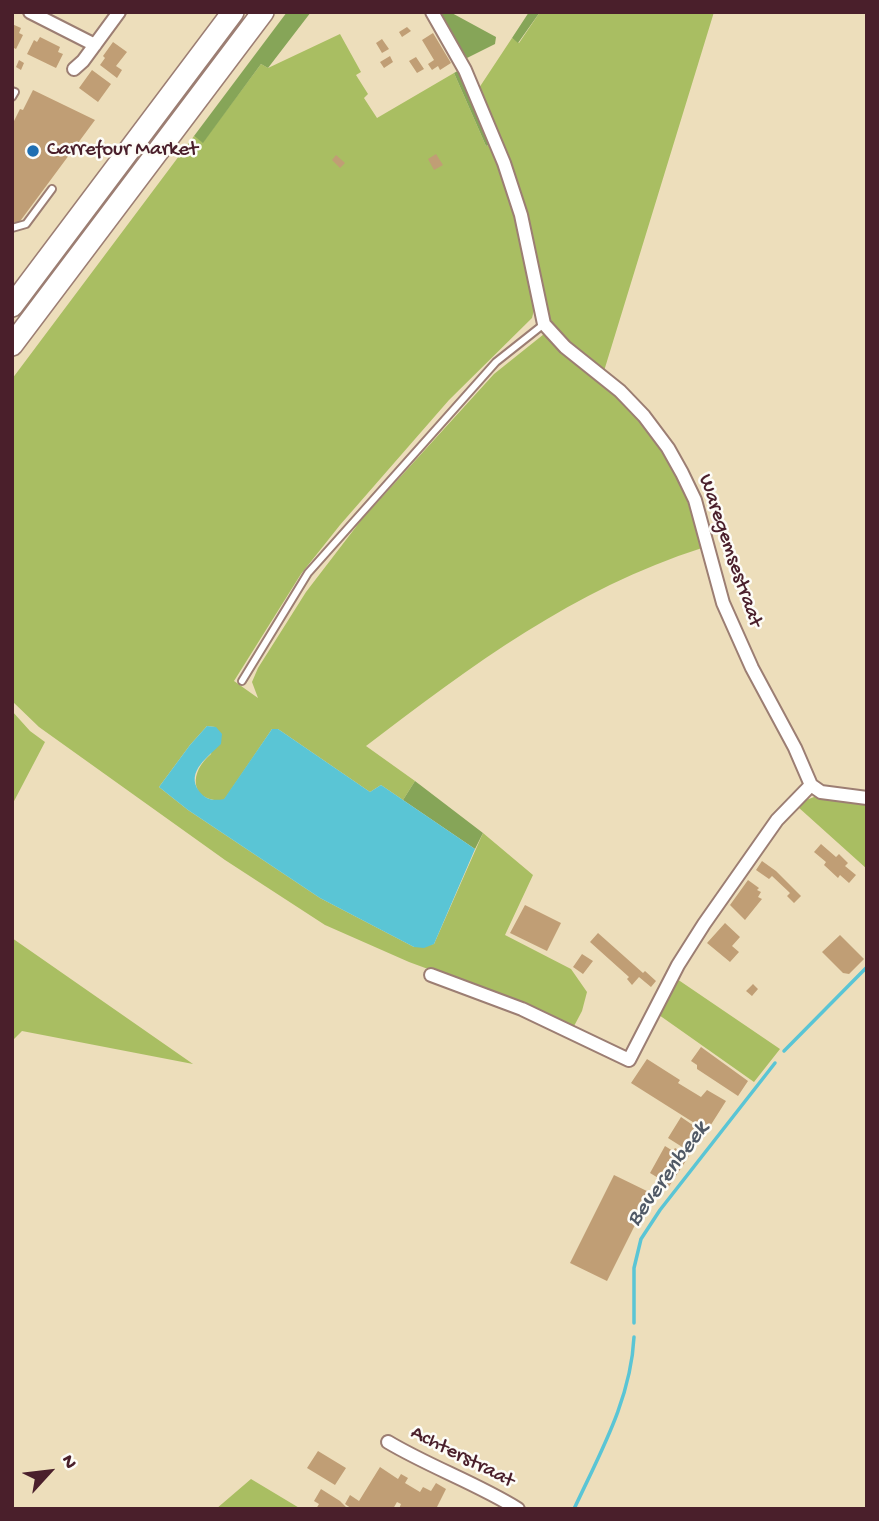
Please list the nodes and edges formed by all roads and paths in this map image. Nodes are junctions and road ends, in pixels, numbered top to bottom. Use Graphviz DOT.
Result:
graph roads {
  1 [pos="30,12"];
  2 [pos="119,12"];
  3 [pos="233,12"];
  4 [pos="262,12"];
  5 [pos="432,12"];
  6 [pos="94,45"];
  7 [pos="74,69"];
  8 [pos="12,91"];
  9 [pos="12,97"];
  10 [pos="52,189"];
  11 [pos="12,229"];
  12 [pos="12,306"];
  13 [pos="544,324"];
  14 [pos="12,345"];
  15 [pos="243,681"];
  16 [pos="811,785"];
  17 [pos="867,798"];
  18 [pos="431,975"];
  19 [pos="388,1442"];
  20 [pos="519,1509"];
  1 -- 6 [label="street"];
  2 -- 6 [label="street"];
  3 -- 12 [label="main road"];
  4 -- 14 [label="main road"];
  5 -- 13 [label="street"];
  6 -- 7 [label="street"];
  8 -- 9 [label="lane"];
  10 -- 11 [label="lane"];
  13 -- 15 [label="lane"];
  13 -- 16 [label="street, Waregemsestraat"];
  16 -- 17 [label="street"];
  16 -- 18 [label="street"];
  19 -- 20 [label="street, Achterstraat"];
}
